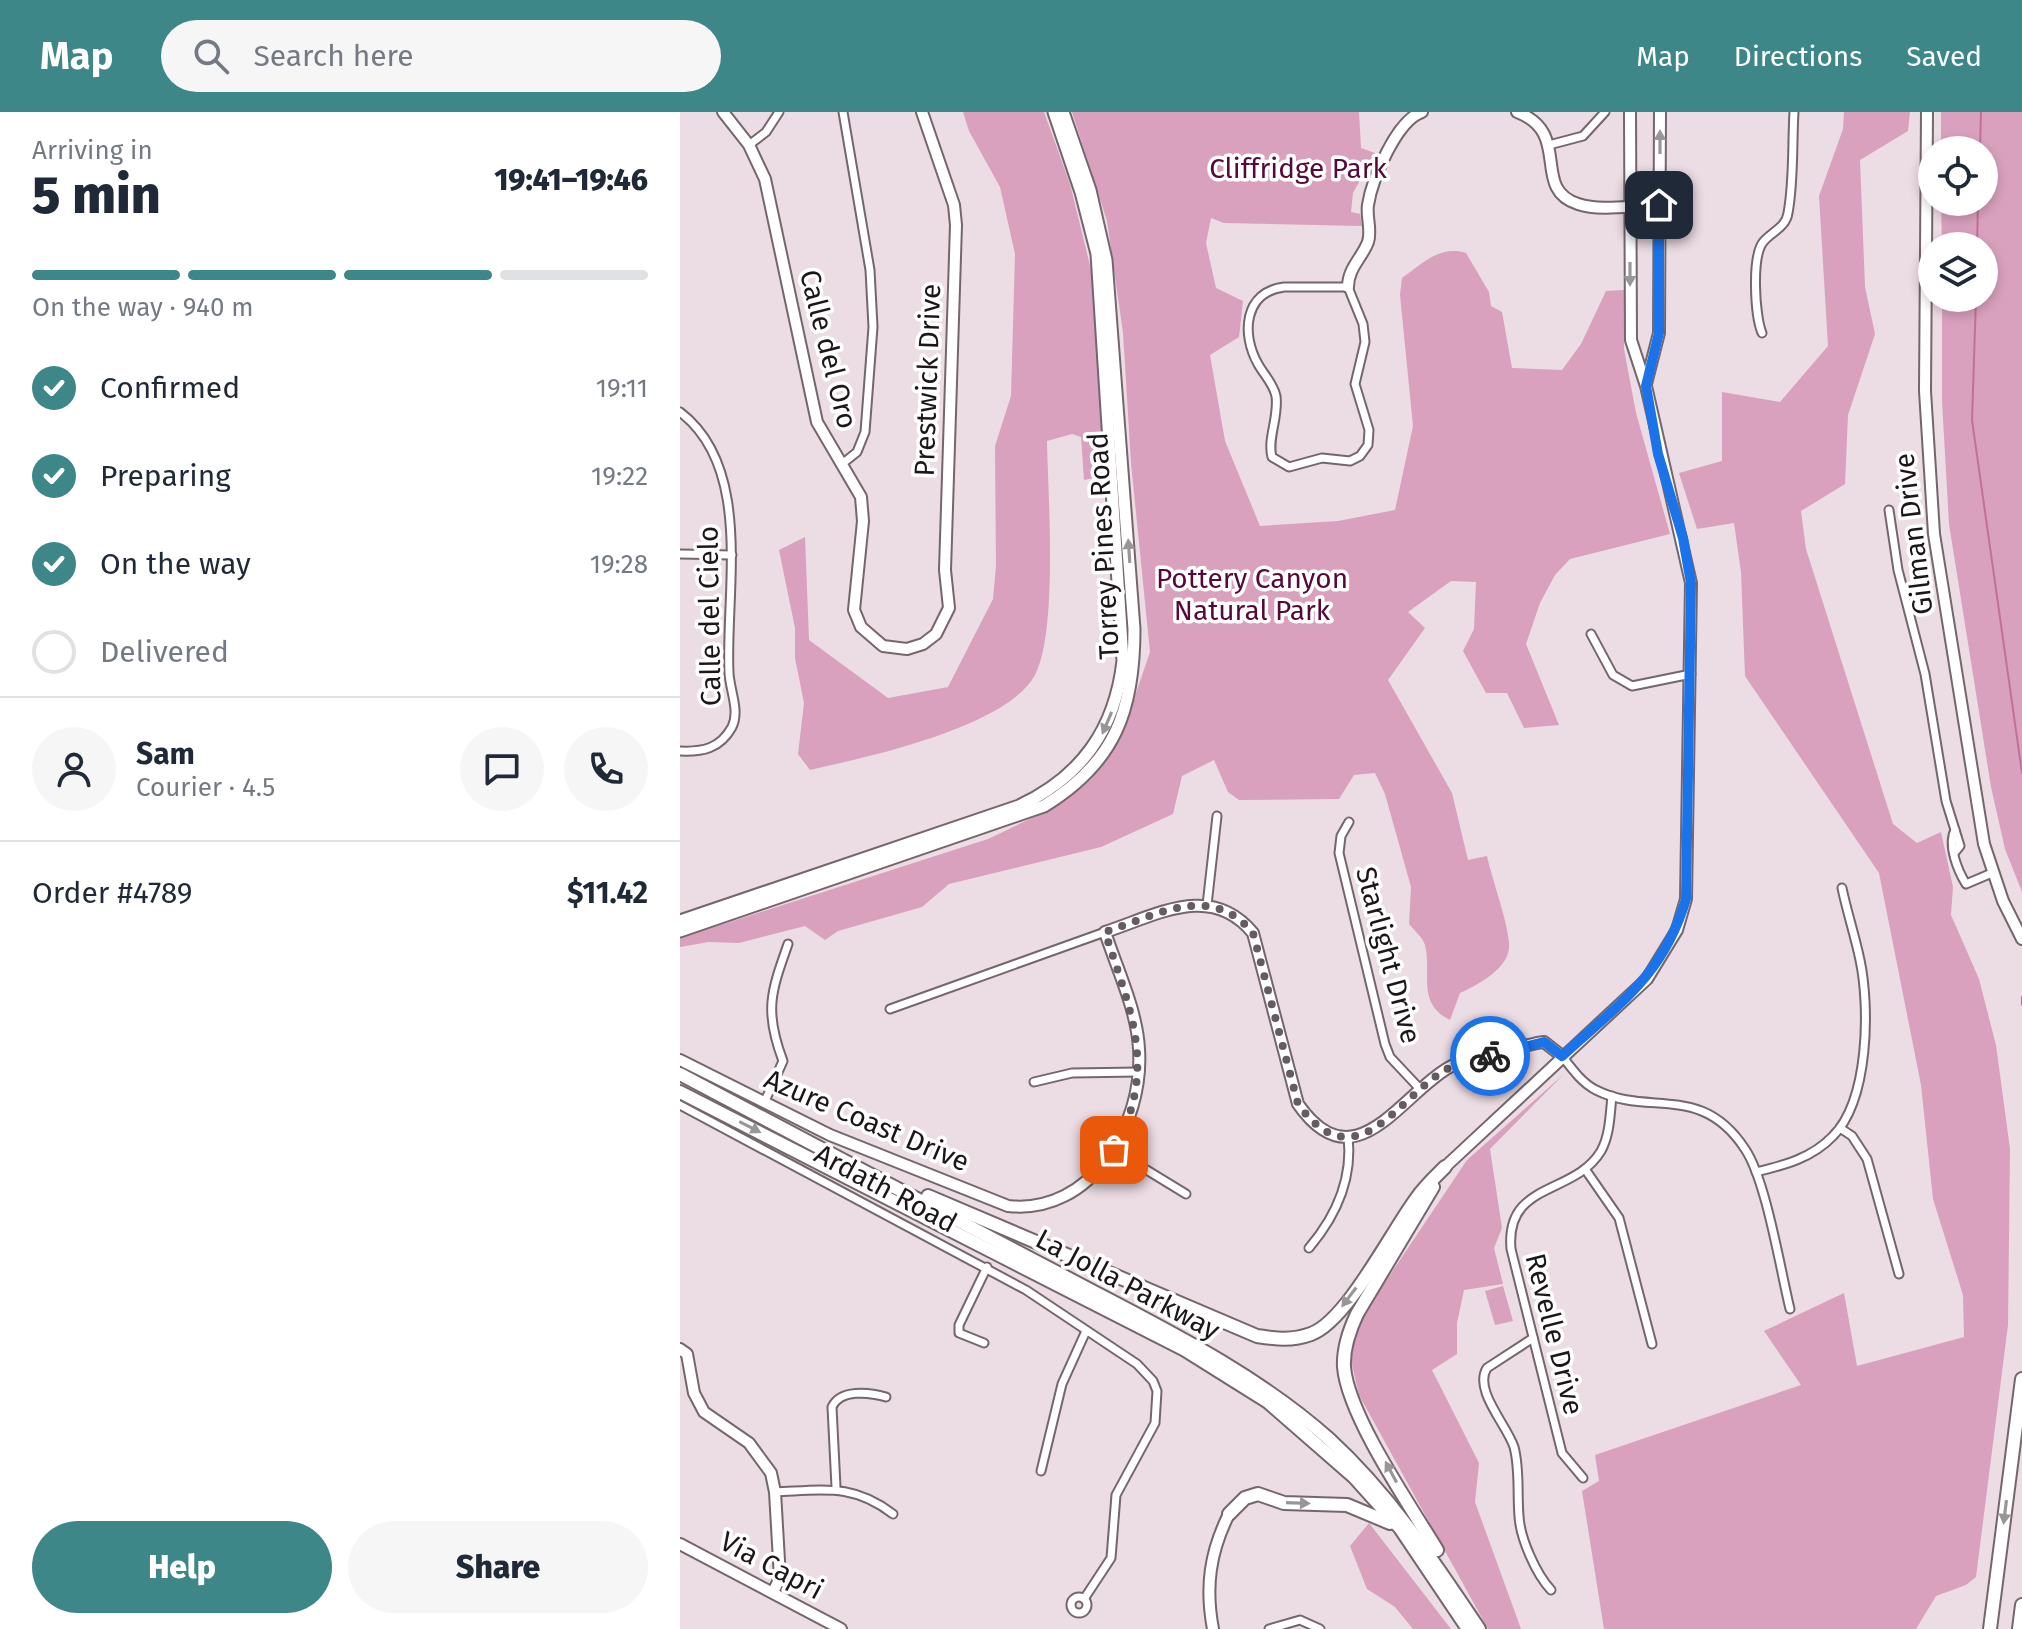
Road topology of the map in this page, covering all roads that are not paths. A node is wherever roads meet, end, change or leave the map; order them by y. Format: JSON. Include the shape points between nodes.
{"nodes":[{"id":1,"x":723,"y":112,"type":"edge"},
{"id":2,"x":779,"y":112,"type":"edge"},
{"id":3,"x":843,"y":112,"type":"edge"},
{"id":4,"x":922,"y":112,"type":"edge"},
{"id":5,"x":1054,"y":112,"type":"edge"},
{"id":6,"x":1063,"y":112,"type":"edge"},
{"id":7,"x":1422,"y":112,"type":"edge"},
{"id":8,"x":1517,"y":112,"type":"edge"},
{"id":9,"x":1605,"y":112,"type":"edge"},
{"id":10,"x":1630,"y":112,"type":"edge"},
{"id":11,"x":1660,"y":112,"type":"edge"},
{"id":12,"x":1794,"y":112,"type":"edge"},
{"id":13,"x":1927,"y":112,"type":"edge"},
{"id":14,"x":749,"y":145,"type":"junction"},
{"id":15,"x":1549,"y":145,"type":"junction"},
{"id":16,"x":1659,"y":205,"type":"junction"},
{"id":17,"x":1630,"y":206,"type":"junction"},
{"id":18,"x":1348,"y":287,"type":"junction"},
{"id":19,"x":1762,"y":333,"type":"dead end"},
{"id":20,"x":1646,"y":386,"type":"junction"},
{"id":21,"x":680,"y":412,"type":"edge"},
{"id":22,"x":842,"y":464,"type":"junction"},
{"id":23,"x":1889,"y":510,"type":"dead end"},
{"id":24,"x":680,"y":554,"type":"edge"},
{"id":25,"x":732,"y":555,"type":"junction"},
{"id":26,"x":1591,"y":634,"type":"dead end"},
{"id":27,"x":923,"y":644,"type":"joint"},
{"id":28,"x":1691,"y":674,"type":"junction"},
{"id":29,"x":680,"y":751,"type":"edge"},
{"id":30,"x":1217,"y":816,"type":"dead end"},
{"id":31,"x":1349,"y":822,"type":"dead end"},
{"id":32,"x":1992,"y":873,"type":"junction"},
{"id":33,"x":1842,"y":888,"type":"dead end"},
{"id":34,"x":1207,"y":905,"type":"junction"},
{"id":35,"x":680,"y":921,"type":"edge"},
{"id":36,"x":680,"y":931,"type":"edge"},
{"id":37,"x":1105,"y":932,"type":"junction"},
{"id":38,"x":2022,"y":939,"type":"edge"},
{"id":39,"x":788,"y":944,"type":"dead end"},
{"id":40,"x":890,"y":1009,"type":"dead end"},
{"id":41,"x":1562,"y":1056,"type":"junction"},
{"id":42,"x":680,"y":1060,"type":"edge"},
{"id":43,"x":1138,"y":1072,"type":"junction"},
{"id":44,"x":680,"y":1074,"type":"edge"},
{"id":45,"x":1034,"y":1082,"type":"dead end"},
{"id":46,"x":1421,"y":1090,"type":"junction"},
{"id":47,"x":680,"y":1092,"type":"edge"},
{"id":48,"x":1612,"y":1096,"type":"junction"},
{"id":49,"x":764,"y":1103,"type":"junction"},
{"id":50,"x":680,"y":1105,"type":"edge"},
{"id":51,"x":1840,"y":1128,"type":"junction"},
{"id":52,"x":1348,"y":1136,"type":"junction"},
{"id":53,"x":1114,"y":1150,"type":"junction"},
{"id":54,"x":831,"y":1156,"type":"junction"},
{"id":55,"x":1445,"y":1167,"type":"junction"},
{"id":56,"x":1585,"y":1169,"type":"junction"},
{"id":57,"x":1756,"y":1172,"type":"junction"},
{"id":58,"x":1186,"y":1194,"type":"dead end"},
{"id":59,"x":1309,"y":1248,"type":"dead end"},
{"id":60,"x":987,"y":1267,"type":"junction"},
{"id":61,"x":1899,"y":1274,"type":"dead end"},
{"id":62,"x":1790,"y":1309,"type":"dead end"},
{"id":63,"x":1086,"y":1331,"type":"junction"},
{"id":64,"x":1533,"y":1338,"type":"junction"},
{"id":65,"x":984,"y":1343,"type":"dead end"},
{"id":66,"x":1652,"y":1344,"type":"dead end"},
{"id":67,"x":680,"y":1349,"type":"edge"},
{"id":68,"x":2022,"y":1379,"type":"edge"},
{"id":69,"x":886,"y":1397,"type":"dead end"},
{"id":70,"x":1041,"y":1471,"type":"dead end"},
{"id":71,"x":1583,"y":1478,"type":"dead end"},
{"id":72,"x":836,"y":1487,"type":"junction"},
{"id":73,"x":775,"y":1492,"type":"junction"},
{"id":74,"x":893,"y":1514,"type":"dead end"},
{"id":75,"x":1229,"y":1514,"type":"joint"},
{"id":76,"x":1400,"y":1528,"type":"junction"},
{"id":77,"x":680,"y":1544,"type":"edge"},
{"id":78,"x":1551,"y":1590,"type":"dead end"},
{"id":79,"x":773,"y":1592,"type":"junction"},
{"id":80,"x":1084,"y":1599,"type":"dead end"},
{"id":81,"x":2022,"y":1605,"type":"edge"},
{"id":82,"x":1469,"y":1614,"type":"junction"},
{"id":83,"x":841,"y":1629,"type":"edge"},
{"id":84,"x":1213,"y":1629,"type":"edge"},
{"id":85,"x":1269,"y":1629,"type":"edge"},
{"id":86,"x":1320,"y":1629,"type":"edge"},
{"id":87,"x":1468,"y":1629,"type":"edge"},
{"id":88,"x":1479,"y":1629,"type":"edge"},
{"id":89,"x":1990,"y":1629,"type":"edge"},
{"id":90,"x":2019,"y":1629,"type":"edge"}],
"edges":[{"from":1,"to":14,"type":"street","name":"Calle del Oro"},
{"from":2,"to":14,"type":"street"},
{"from":3,"to":22,"type":"street","via":[[870,270],[873,327],[865,432],[857,452]]},
{"from":4,"to":27,"type":"street","name":"Prestwick Drive","via":[[956,225],[945,570],[949,608],[936,634]]},
{"from":5,"to":35,"type":"main road","name":"Torrey Pines Road","one_way":true,"via":[[1089,222],[1102,299],[1123,661],[1107,726],[1068,776],[1019,806]]},
{"from":36,"to":6,"type":"main road","name":"Torrey Pines Road","one_way":true,"via":[[1044,806],[1090,770],[1120,726],[1132,684],[1134,629],[1114,330],[1098,222]]},
{"from":7,"to":18,"type":"street","via":[[1403,123],[1371,190],[1370,236]]},
{"from":8,"to":15,"type":"street","via":[[1537,125]]},
{"from":9,"to":15,"type":"street","via":[[1583,136]]},
{"from":10,"to":17,"type":"street"},
{"from":16,"to":11,"type":"street","one_way":true},
{"from":12,"to":19,"type":"street","via":[[1788,212],[1760,246],[1757,258],[1756,318]]},
{"from":13,"to":32,"type":"street","name":"Gilman Drive","via":[[1929,487],[1974,792]]},
{"from":14,"to":22,"type":"street","name":"Calle del Oro","via":[[765,179],[817,422]]},
{"from":15,"to":17,"type":"street","via":[[1552,178],[1563,196],[1583,205]]},
{"from":16,"to":17,"type":"street"},
{"from":16,"to":20,"type":"street","via":[[1659,333]]},
{"from":17,"to":20,"type":"street","one_way":true,"via":[[1631,340]]},
{"from":18,"to":18,"type":"street","via":[[1363,324],[1365,342],[1355,384],[1369,430],[1368,445],[1350,461],[1322,458],[1289,467],[1277,463],[1270,450],[1276,396],[1248,341],[1247,318],[1265,292]]},
{"from":20,"to":28,"type":"street","via":[[1658,454],[1689,564]]},
{"from":21,"to":25,"type":"street","name":"Calle del Cielo","via":[[696,423],[713,455],[729,513]]},
{"from":22,"to":27,"type":"street","name":"Calle del Oro","via":[[861,497],[854,610],[861,627],[883,646],[907,649]]},
{"from":23,"to":32,"type":"street","via":[[1960,846],[1955,852],[1957,870],[1966,884]]},
{"from":24,"to":25,"type":"street"},
{"from":25,"to":29,"type":"street","name":"Calle del Cielo","via":[[729,675],[734,724],[709,749]]},
{"from":26,"to":28,"type":"street","via":[[1613,675],[1632,686]]},
{"from":28,"to":41,"type":"street","via":[[1687,885],[1677,930],[1647,979]]},
{"from":30,"to":34,"type":"street"},
{"from":31,"to":46,"type":"street","name":"Starlight Drive","via":[[1339,853],[1385,1044],[1390,1057]]},
{"from":32,"to":38,"type":"street","name":"Gilman Drive"},
{"from":33,"to":51,"type":"street","via":[[1861,962],[1865,1005],[1860,1075]]},
{"from":34,"to":37,"type":"street","via":[[1186,905]]},
{"from":34,"to":52,"type":"street","via":[[1240,917],[1257,942],[1298,1104],[1317,1125]]},
{"from":37,"to":40,"type":"street"},
{"from":37,"to":43,"type":"street","via":[[1135,1024]]},
{"from":39,"to":49,"type":"street","via":[[770,994],[772,1032],[783,1061]]},
{"from":41,"to":46,"type":"street","via":[[1544,1042],[1537,1043],[1452,1066]]},
{"from":41,"to":48,"type":"street","via":[[1590,1086]]},
{"from":41,"to":55,"type":"street"},
{"from":42,"to":49,"type":"street","name":"Azure Coast Drive"},
{"from":43,"to":45,"type":"street","via":[[1082,1072]]},
{"from":43,"to":53,"type":"street","via":[[1126,1128]]},
{"from":44,"to":54,"type":"highway","name":"La Jolla Parkway"},
{"from":46,"to":52,"type":"street","via":[[1372,1132]]},
{"from":47,"to":76,"type":"highway","name":"La Jolla Parkway","one_way":true,"via":[[1215,1368],[1309,1435]]},
{"from":48,"to":56,"type":"street","via":[[1602,1150]]},
{"from":48,"to":57,"type":"street","via":[[1708,1113],[1745,1148]]},
{"from":49,"to":53,"type":"street","name":"Azure Coast Drive","via":[[1008,1206],[1039,1207],[1071,1192]]},
{"from":50,"to":60,"type":"street","name":"Ardath Road"},
{"from":51,"to":57,"type":"street","via":[[1791,1164]]},
{"from":51,"to":61,"type":"street","via":[[1864,1150]]},
{"from":52,"to":59,"type":"street","via":[[1348,1176],[1339,1204]]},
{"from":53,"to":58,"type":"street"},
{"from":55,"to":54,"type":"highway","one_way":true,"via":[[1331,1320],[1314,1334],[1287,1340],[1257,1336]]},
{"from":54,"to":82,"type":"highway","name":"La Jolla Parkway","via":[[1132,1311],[1262,1387],[1329,1439],[1368,1480],[1411,1528]]},
{"from":82,"to":55,"type":"highway","one_way":true,"via":[[1458,1585],[1364,1423],[1344,1370],[1348,1334],[1357,1314]]},
{"from":56,"to":64,"type":"street","name":"Revelle Drive","via":[[1522,1204],[1509,1230]]},
{"from":56,"to":66,"type":"street","via":[[1619,1218]]},
{"from":57,"to":62,"type":"street"},
{"from":60,"to":63,"type":"street","name":"Ardath Road"},
{"from":60,"to":65,"type":"street","via":[[959,1325],[963,1337]]},
{"from":63,"to":70,"type":"street","via":[[1062,1384]]},
{"from":63,"to":80,"type":"street","name":"Ardath Road","via":[[1137,1364],[1153,1381],[1157,1410],[1116,1495],[1111,1558]]},
{"from":64,"to":71,"type":"street","name":"Revelle Drive","via":[[1562,1453]]},
{"from":64,"to":78,"type":"street","via":[[1487,1368],[1483,1385],[1511,1438],[1517,1458],[1519,1521]]},
{"from":67,"to":73,"type":"street","via":[[687,1354],[694,1393],[704,1412],[759,1453]]},
{"from":68,"to":89,"type":"highway","one_way":true},
{"from":69,"to":72,"type":"street","via":[[871,1393],[835,1401]]},
{"from":72,"to":73,"type":"street"},
{"from":72,"to":74,"type":"street","via":[[876,1500]]},
{"from":73,"to":79,"type":"street","via":[[780,1578]]},
{"from":75,"to":76,"type":"highway","one_way":true,"via":[[1251,1495],[1265,1494],[1284,1503],[1347,1505]]},
{"from":75,"to":84,"type":"street","via":[[1212,1551]]},
{"from":76,"to":87,"type":"highway","name":"La Jolla Parkway"},
{"from":77,"to":79,"type":"street","name":"Via Capri"},
{"from":79,"to":83,"type":"street","name":"Via Capri"},
{"from":81,"to":90,"type":"highway"},
{"from":82,"to":88,"type":"highway","name":"La Jolla Parkway"},
{"from":85,"to":86,"type":"street","via":[[1300,1620]]}]}
